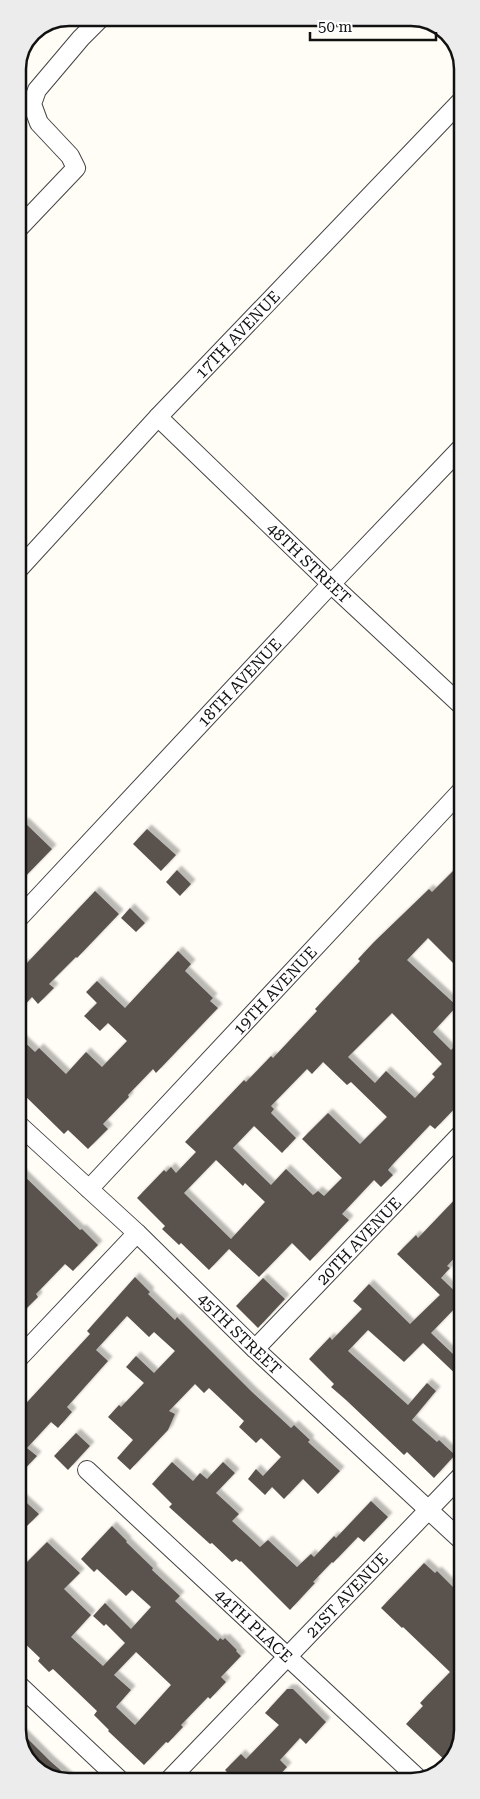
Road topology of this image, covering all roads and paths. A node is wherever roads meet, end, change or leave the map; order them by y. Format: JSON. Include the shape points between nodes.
{"nodes":[{"id":1,"x":93,"y":26,"type":"edge"},
{"id":2,"x":454,"y":109,"type":"edge"},
{"id":3,"x":26,"y":221,"type":"edge"},
{"id":4,"x":158,"y":417,"type":"junction"},
{"id":5,"x":454,"y":455,"type":"edge"},
{"id":6,"x":26,"y":561,"type":"edge"},
{"id":7,"x":331,"y":584,"type":"junction"},
{"id":8,"x":454,"y":699,"type":"edge"},
{"id":9,"x":454,"y":799,"type":"edge"},
{"id":10,"x":26,"y":911,"type":"edge"},
{"id":11,"x":26,"y":1131,"type":"edge"},
{"id":12,"x":454,"y":1141,"type":"edge"},
{"id":13,"x":89,"y":1189,"type":"junction"},
{"id":14,"x":136,"y":1233,"type":"junction"},
{"id":15,"x":255,"y":1348,"type":"junction"},
{"id":16,"x":26,"y":1350,"type":"edge"},
{"id":17,"x":87,"y":1470,"type":"dead end"},
{"id":18,"x":454,"y":1483,"type":"edge"},
{"id":19,"x":429,"y":1510,"type":"junction"},
{"id":20,"x":454,"y":1533,"type":"edge"},
{"id":21,"x":287,"y":1656,"type":"junction"},
{"id":22,"x":26,"y":1692,"type":"edge"},
{"id":23,"x":112,"y":1773,"type":"edge"},
{"id":24,"x":176,"y":1773,"type":"edge"},
{"id":25,"x":412,"y":1773,"type":"edge"}],
"edges":[{"from":1,"to":3,"type":"street","via":[[37,90],[32,104],[39,123],[70,156],[76,168]]},
{"from":2,"to":4,"type":"street","name":"17TH AVENUE"},
{"from":4,"to":6,"type":"street","name":"17TH AVENUE"},
{"from":4,"to":7,"type":"street","name":"48TH STREET"},
{"from":5,"to":7,"type":"street","name":"18TH AVENUE"},
{"from":7,"to":8,"type":"street","name":"48TH STREET"},
{"from":7,"to":10,"type":"street","name":"18TH AVENUE"},
{"from":9,"to":13,"type":"street","name":"19TH AVENUE"},
{"from":11,"to":13,"type":"street","name":"45TH STREET"},
{"from":12,"to":15,"type":"street","name":"20TH AVENUE"},
{"from":13,"to":14,"type":"street","name":"45TH STREET"},
{"from":14,"to":15,"type":"street","name":"45TH STREET"},
{"from":14,"to":16,"type":"street"},
{"from":15,"to":19,"type":"street","name":"45TH STREET"},
{"from":17,"to":21,"type":"street","name":"44TH PLACE"},
{"from":18,"to":19,"type":"street","name":"21ST AVENUE"},
{"from":19,"to":20,"type":"street","name":"45TH STREET"},
{"from":19,"to":21,"type":"street","name":"21ST AVENUE"},
{"from":21,"to":24,"type":"street","name":"21ST AVENUE"},
{"from":21,"to":25,"type":"street","name":"44TH PLACE"},
{"from":22,"to":23,"type":"street"}]}
